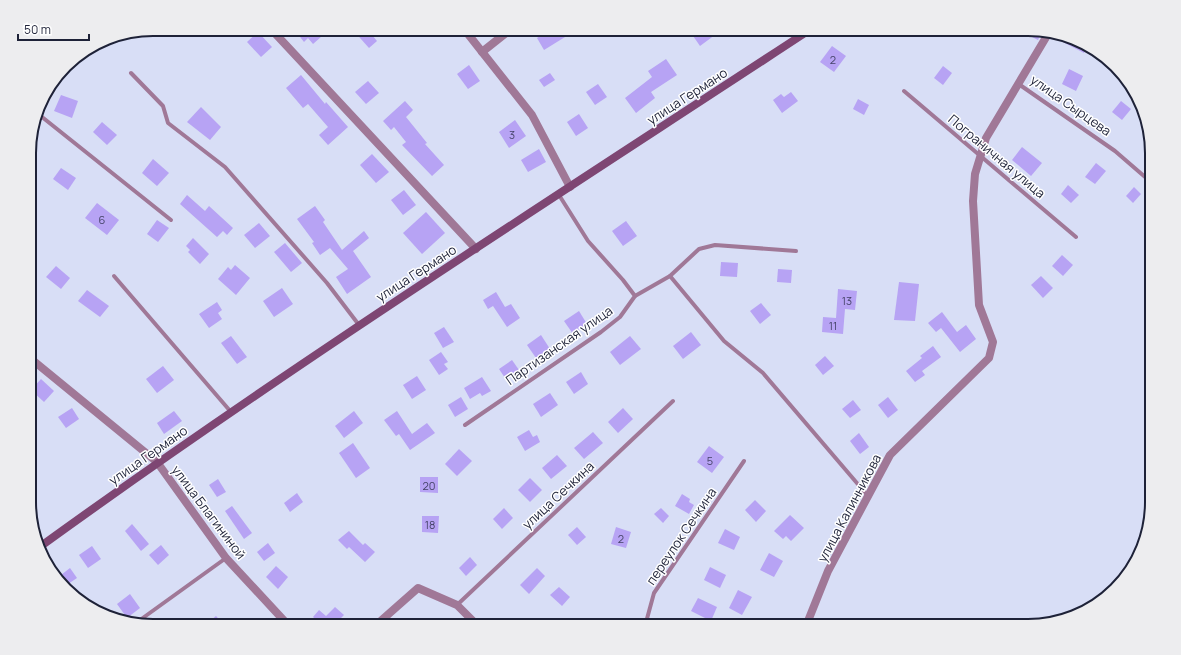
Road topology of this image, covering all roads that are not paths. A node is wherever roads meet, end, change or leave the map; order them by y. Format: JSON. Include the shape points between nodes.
{"nodes":[{"id":1,"x":278,"y":36,"type":"edge"},
{"id":2,"x":469,"y":36,"type":"edge"},
{"id":3,"x":502,"y":36,"type":"edge"},
{"id":4,"x":800,"y":36,"type":"edge"},
{"id":5,"x":1046,"y":37,"type":"edge"},
{"id":6,"x":482,"y":52,"type":"junction"},
{"id":7,"x":131,"y":73,"type":"dead end"},
{"id":8,"x":1020,"y":85,"type":"junction"},
{"id":9,"x":904,"y":91,"type":"dead end"},
{"id":10,"x":42,"y":117,"type":"edge"},
{"id":11,"x":980,"y":154,"type":"junction"},
{"id":12,"x":1145,"y":177,"type":"edge"},
{"id":13,"x":570,"y":187,"type":"junction"},
{"id":14,"x":558,"y":195,"type":"junction"},
{"id":15,"x":172,"y":220,"type":"dead end"},
{"id":16,"x":1076,"y":237,"type":"dead end"},
{"id":17,"x":476,"y":249,"type":"junction"},
{"id":18,"x":796,"y":251,"type":"dead end"},
{"id":19,"x":114,"y":276,"type":"dead end"},
{"id":20,"x":670,"y":276,"type":"junction"},
{"id":21,"x":635,"y":296,"type":"junction"},
{"id":22,"x":359,"y":325,"type":"junction"},
{"id":23,"x":36,"y":363,"type":"edge"},
{"id":24,"x":673,"y":401,"type":"dead end"},
{"id":25,"x":231,"y":412,"type":"junction"},
{"id":26,"x":465,"y":425,"type":"dead end"},
{"id":27,"x":744,"y":461,"type":"dead end"},
{"id":28,"x":157,"y":462,"type":"junction"},
{"id":29,"x":868,"y":496,"type":"junction"},
{"id":30,"x":44,"y":544,"type":"edge"},
{"id":31,"x":226,"y":558,"type":"junction"},
{"id":32,"x":457,"y":605,"type":"junction"},
{"id":33,"x":142,"y":618,"type":"edge"},
{"id":34,"x":283,"y":619,"type":"edge"},
{"id":35,"x":383,"y":619,"type":"edge"},
{"id":36,"x":471,"y":619,"type":"edge"},
{"id":37,"x":647,"y":619,"type":"edge"},
{"id":38,"x":809,"y":619,"type":"edge"}],
"edges":[{"from":1,"to":17,"type":"street"},
{"from":2,"to":6,"type":"street"},
{"from":3,"to":6,"type":"street"},
{"from":4,"to":13,"type":"main road","name":"улица Германо"},
{"from":5,"to":8,"type":"street","name":"улица Сырцева"},
{"from":6,"to":13,"type":"street","via":[[532,115]]},
{"from":7,"to":22,"type":"lane","via":[[163,106],[168,122],[225,167],[327,283]]},
{"from":8,"to":11,"type":"street","via":[[986,138]]},
{"from":8,"to":12,"type":"lane","name":"улица Сырцева","via":[[1115,151]]},
{"from":9,"to":11,"type":"lane","name":"Пограничная улица"},
{"from":10,"to":15,"type":"lane"},
{"from":11,"to":16,"type":"lane","name":"Пограничная улица"},
{"from":11,"to":29,"type":"street","name":"улица Калинникова","via":[[973,201],[979,305],[993,342],[989,358],[890,455]]},
{"from":13,"to":14,"type":"main road","name":"улица Германо"},
{"from":14,"to":17,"type":"main road","name":"улица Германо"},
{"from":14,"to":21,"type":"lane","via":[[588,242]]},
{"from":17,"to":22,"type":"main road","name":"улица Германо"},
{"from":18,"to":20,"type":"lane","via":[[715,245],[699,249]]},
{"from":19,"to":25,"type":"lane"},
{"from":20,"to":21,"type":"lane"},
{"from":20,"to":29,"type":"lane","via":[[724,341],[763,374]]},
{"from":21,"to":26,"type":"lane","name":"Партизанская улица","via":[[620,317],[601,332]]},
{"from":22,"to":25,"type":"main road","name":"улица Германо"},
{"from":23,"to":28,"type":"street","name":"улица Благининой"},
{"from":24,"to":32,"type":"lane","name":"улица Сечкина"},
{"from":25,"to":28,"type":"main road","name":"улица Германо"},
{"from":27,"to":37,"type":"lane","name":"переулок Сечкина","via":[[654,593]]},
{"from":28,"to":30,"type":"main road","name":"улица Германо"},
{"from":28,"to":31,"type":"street","name":"улица Благининой"},
{"from":29,"to":38,"type":"street","name":"улица Калинникова","via":[[828,571]]},
{"from":31,"to":33,"type":"lane"},
{"from":31,"to":34,"type":"street","name":"улица Благининой"},
{"from":32,"to":35,"type":"street","via":[[418,588]]},
{"from":32,"to":36,"type":"street"}]}
